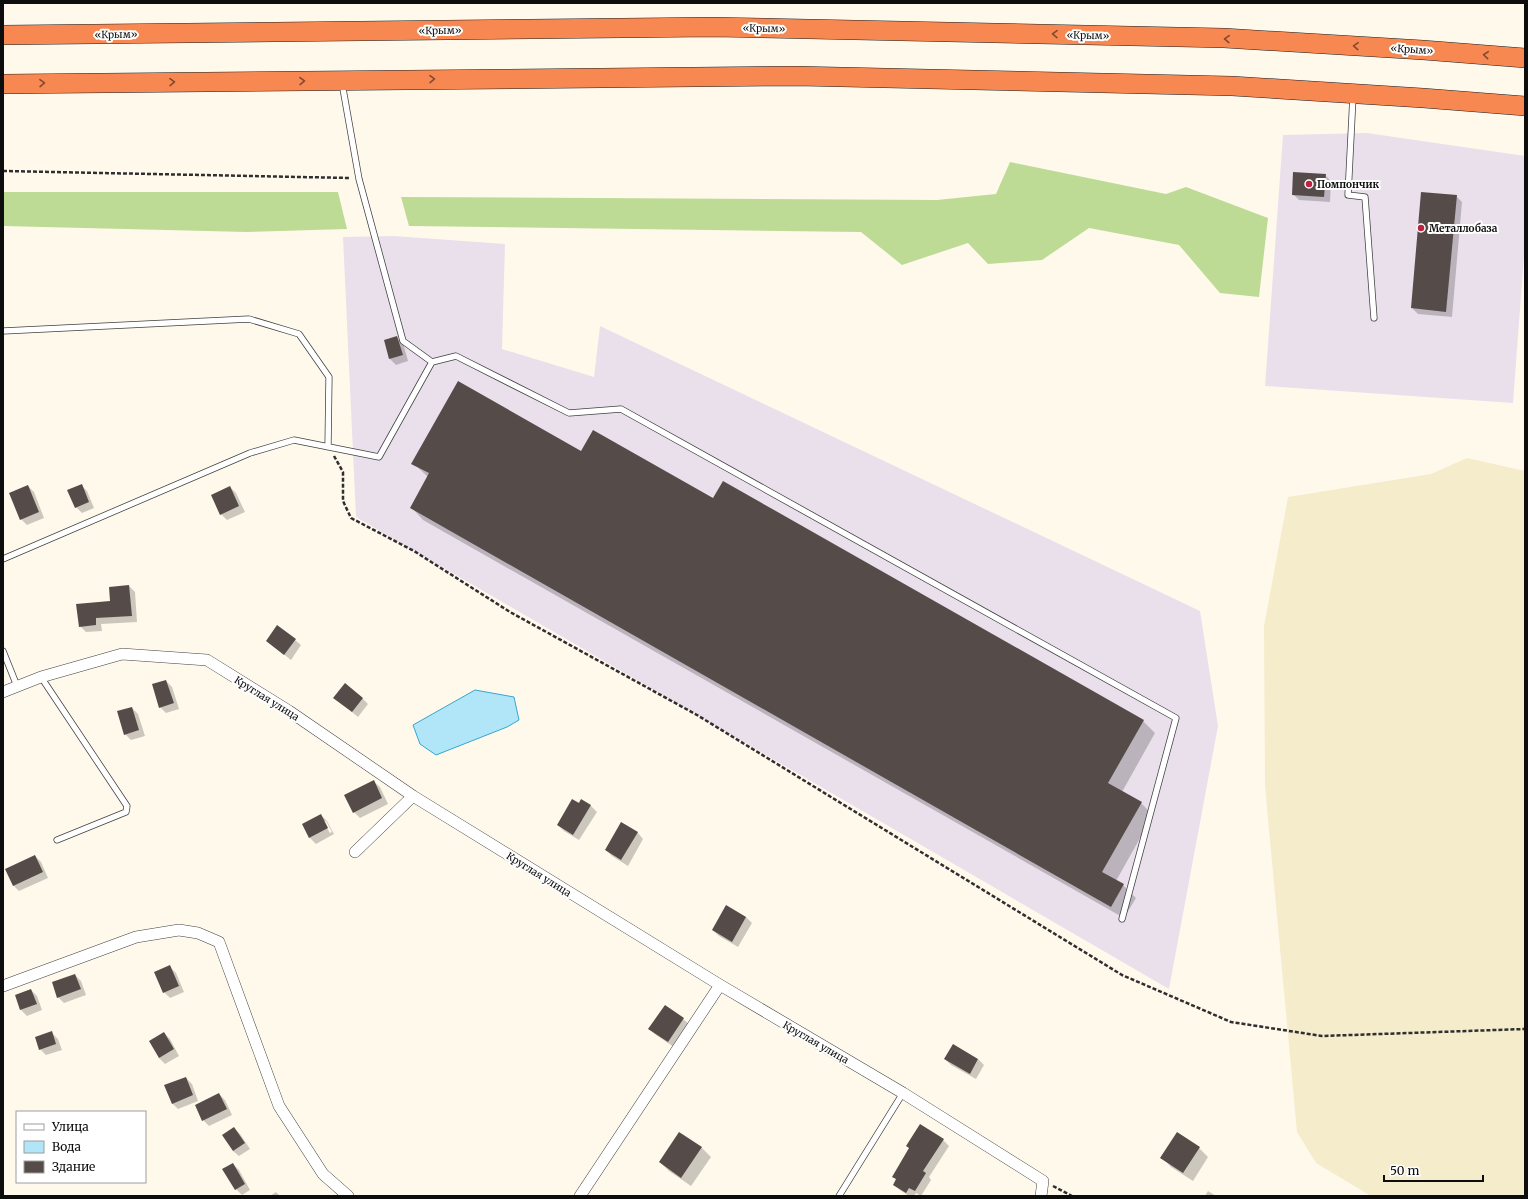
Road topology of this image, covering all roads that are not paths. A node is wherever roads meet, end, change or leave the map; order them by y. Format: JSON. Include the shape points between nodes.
{"nodes":[{"id":1,"x":3,"y":35,"type":"edge"},
{"id":2,"x":1525,"y":58,"type":"edge"},
{"id":3,"x":341,"y":80,"type":"junction"},
{"id":4,"x":3,"y":84,"type":"edge"},
{"id":5,"x":1354,"y":93,"type":"junction"},
{"id":6,"x":1525,"y":106,"type":"edge"},
{"id":7,"x":1374,"y":318,"type":"dead end"},
{"id":8,"x":3,"y":331,"type":"edge"},
{"id":9,"x":432,"y":362,"type":"junction"},
{"id":10,"x":328,"y":447,"type":"junction"},
{"id":11,"x":3,"y":559,"type":"edge"},
{"id":12,"x":3,"y":651,"type":"edge"},
{"id":13,"x":41,"y":677,"type":"junction"},
{"id":14,"x":17,"y":686,"type":"junction"},
{"id":15,"x":3,"y":692,"type":"edge"},
{"id":16,"x":413,"y":796,"type":"junction"},
{"id":17,"x":57,"y":840,"type":"dead end"},
{"id":18,"x":355,"y":852,"type":"dead end"},
{"id":19,"x":1122,"y":918,"type":"dead end"},
{"id":20,"x":720,"y":985,"type":"junction"},
{"id":21,"x":3,"y":986,"type":"edge"},
{"id":22,"x":903,"y":1093,"type":"junction"},
{"id":23,"x":348,"y":1196,"type":"edge"},
{"id":24,"x":580,"y":1196,"type":"edge"},
{"id":25,"x":839,"y":1196,"type":"edge"},
{"id":26,"x":1041,"y":1196,"type":"edge"}],
"edges":[{"from":2,"to":1,"type":"highway","name":"«Крым»","one_way":true,"via":[[1224,38],[713,27]]},
{"from":4,"to":3,"type":"highway","one_way":true},
{"from":3,"to":5,"type":"highway","one_way":true,"via":[[797,76],[1232,86]]},
{"from":3,"to":9,"type":"lane","via":[[359,178],[403,341]]},
{"from":5,"to":6,"type":"highway"},
{"from":5,"to":7,"type":"lane","via":[[1348,195],[1365,196]]},
{"from":8,"to":10,"type":"lane","via":[[249,319],[299,334],[329,377]]},
{"from":9,"to":10,"type":"lane","via":[[379,457]]},
{"from":9,"to":19,"type":"lane","via":[[456,356],[569,414],[621,409],[1176,718]]},
{"from":10,"to":11,"type":"lane","via":[[294,440],[250,454]]},
{"from":12,"to":14,"type":"lane"},
{"from":13,"to":14,"type":"street","name":"Круглая улица"},
{"from":13,"to":16,"type":"street","name":"Круглая улица","via":[[122,654],[207,660],[289,711]]},
{"from":13,"to":17,"type":"lane","via":[[127,806],[126,812]]},
{"from":14,"to":15,"type":"street","name":"Круглая улица"},
{"from":16,"to":18,"type":"street"},
{"from":16,"to":20,"type":"street","name":"Круглая улица"},
{"from":20,"to":22,"type":"street","name":"Круглая улица"},
{"from":20,"to":24,"type":"street"},
{"from":21,"to":23,"type":"street","via":[[136,937],[179,930],[198,933],[219,942],[279,1106],[324,1174]]},
{"from":22,"to":25,"type":"lane"},
{"from":22,"to":26,"type":"street","name":"Круглая улица","via":[[1043,1180]]}]}
